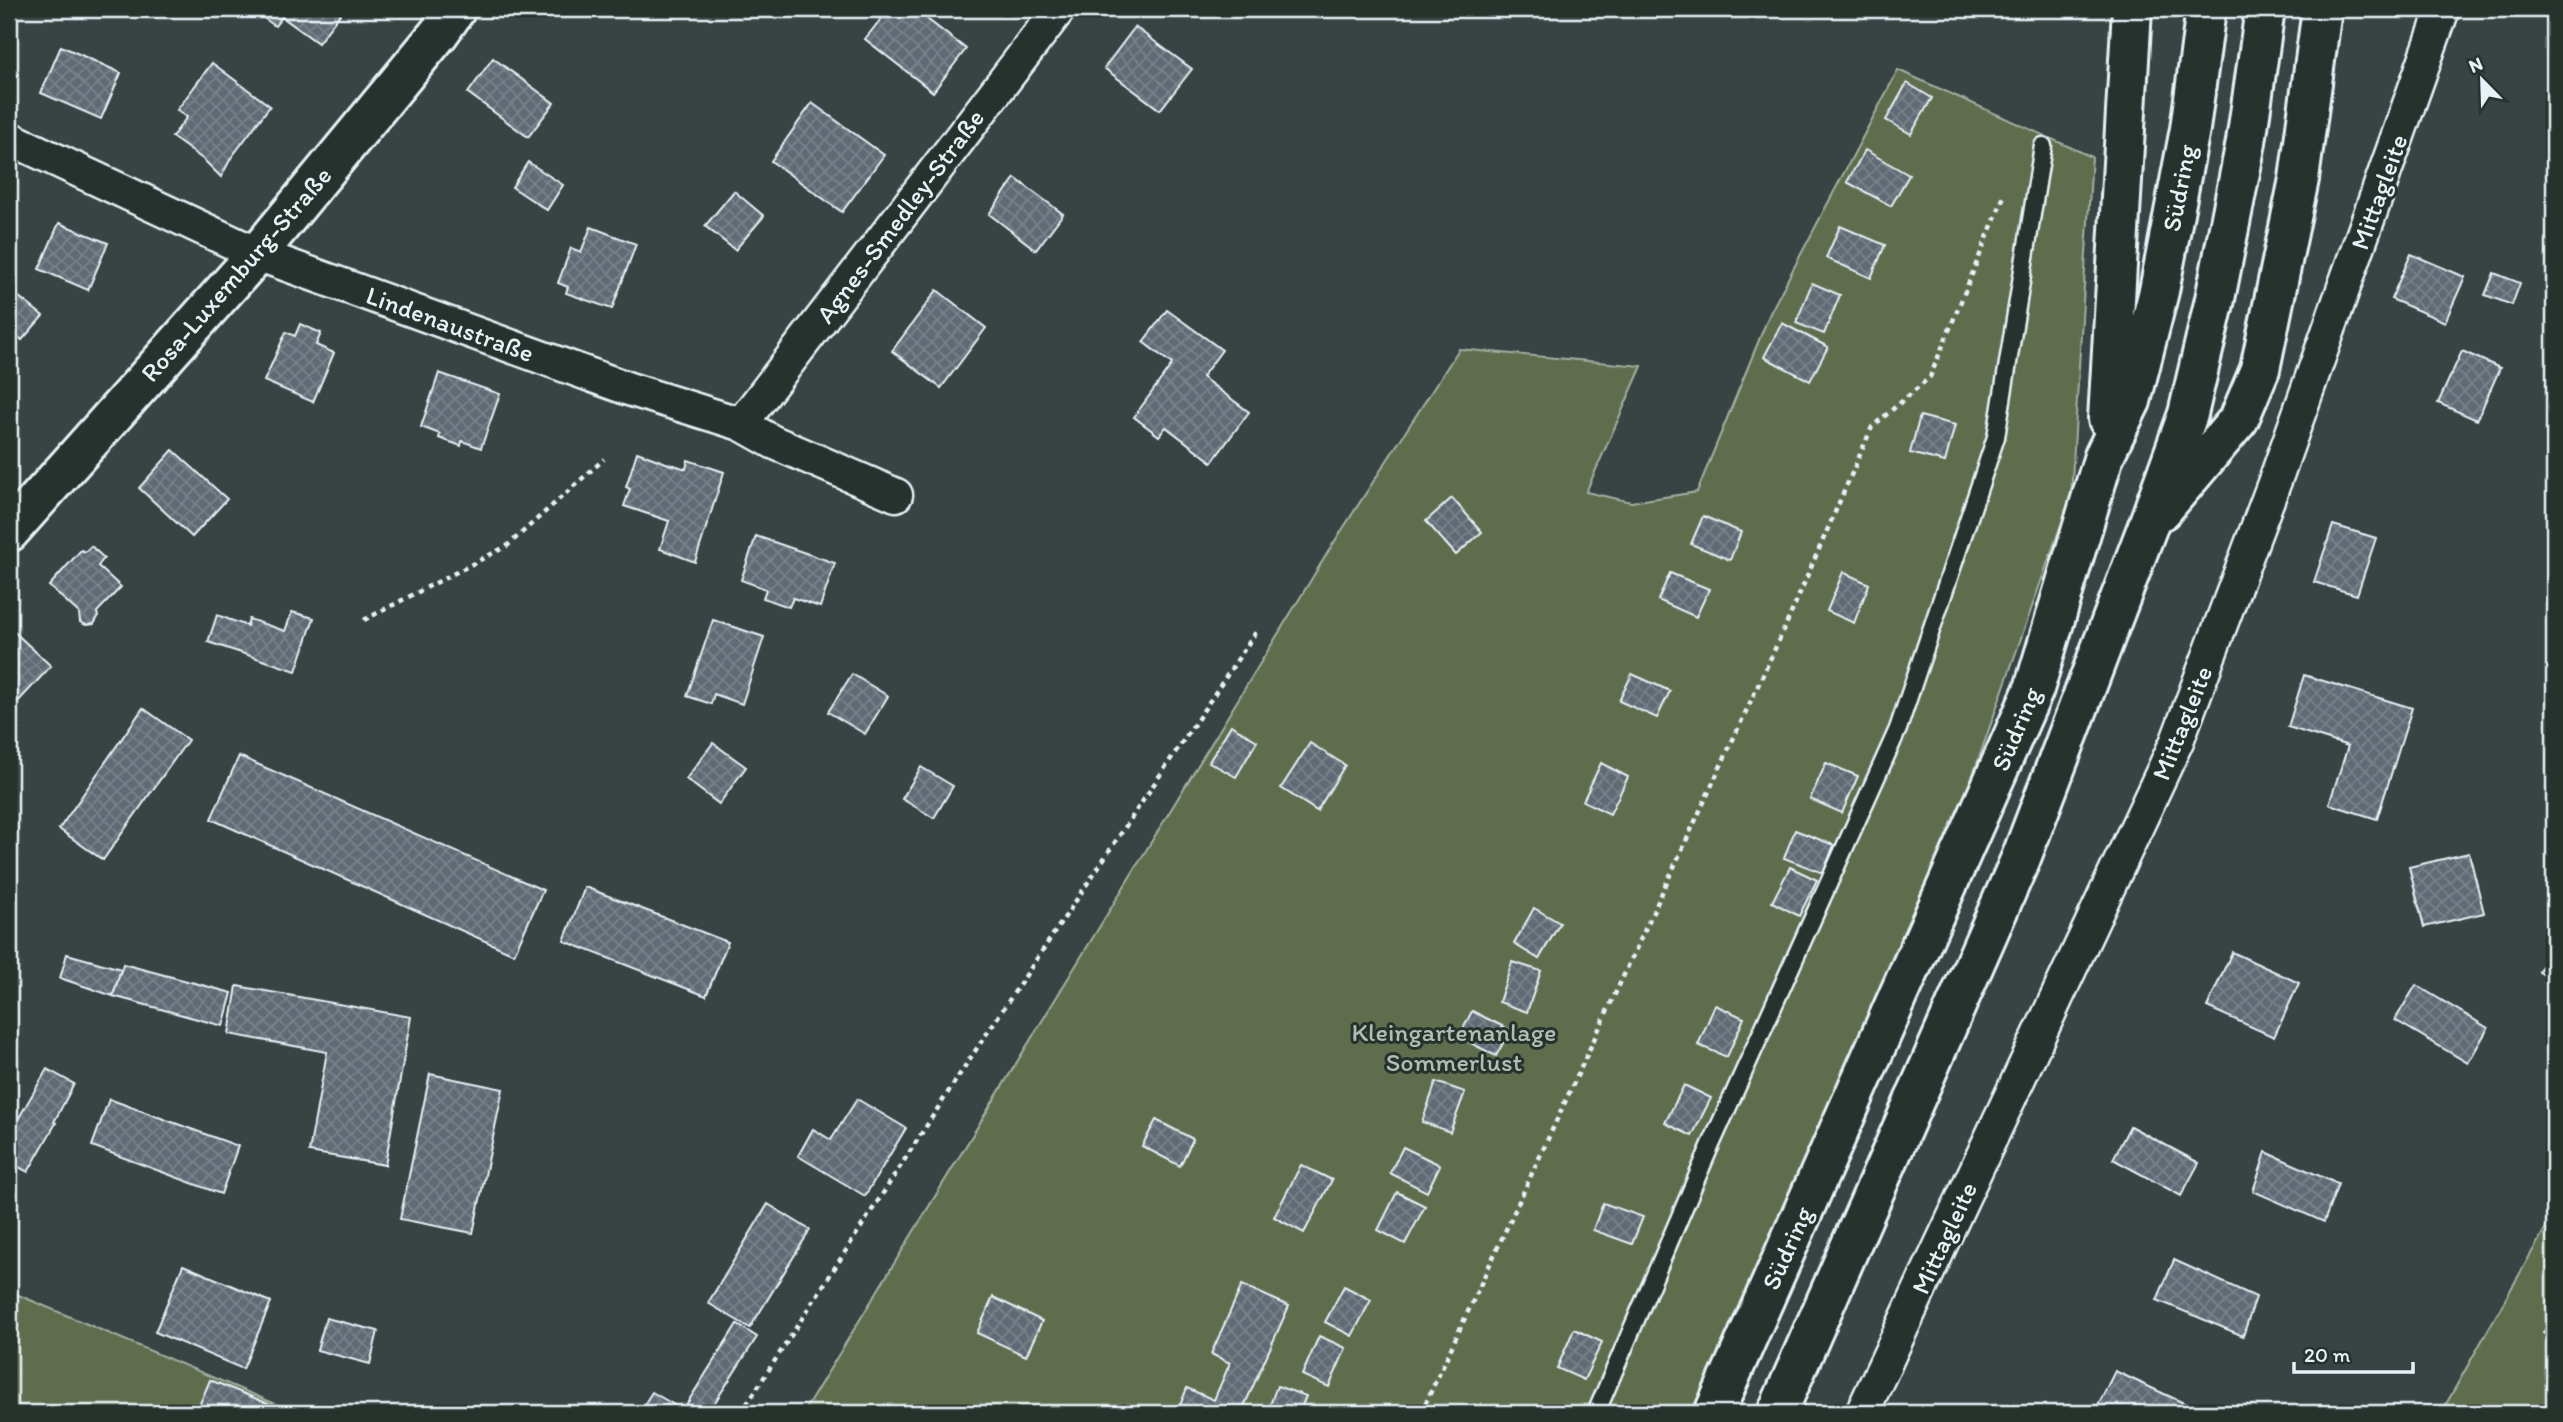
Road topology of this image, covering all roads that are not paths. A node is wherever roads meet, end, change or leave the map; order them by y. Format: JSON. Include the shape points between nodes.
{"nodes":[{"id":1,"x":456,"y":9,"type":"edge"},
{"id":2,"x":1059,"y":9,"type":"edge"},
{"id":3,"x":2132,"y":9,"type":"edge"},
{"id":4,"x":2206,"y":9,"type":"edge"},
{"id":5,"x":2265,"y":9,"type":"edge"},
{"id":6,"x":2322,"y":9,"type":"edge"},
{"id":7,"x":2443,"y":9,"type":"edge"},
{"id":8,"x":9,"y":138,"type":"edge"},
{"id":9,"x":2043,"y":146,"type":"dead end"},
{"id":10,"x":257,"y":254,"type":"junction"},
{"id":11,"x":741,"y":424,"type":"junction"},
{"id":12,"x":2104,"y":456,"type":"junction"},
{"id":13,"x":896,"y":495,"type":"dead end"},
{"id":14,"x":2147,"y":528,"type":"junction"},
{"id":15,"x":9,"y":532,"type":"edge"},
{"id":16,"x":1597,"y":1413,"type":"edge"},
{"id":17,"x":1714,"y":1413,"type":"edge"},
{"id":18,"x":1777,"y":1413,"type":"edge"},
{"id":19,"x":1862,"y":1413,"type":"edge"}],
"edges":[{"from":1,"to":10,"type":"main road","name":"Rosa-Luxemburg-Straße"},
{"from":2,"to":11,"type":"street","name":"Agnes-Smedley-Straße"},
{"from":3,"to":12,"type":"main road"},
{"from":4,"to":12,"type":"main road","name":"Südring","via":[[2190,129],[2159,291],[2131,401]]},
{"from":5,"to":14,"type":"main road","name":"Südring","via":[[2246,142],[2215,299],[2188,414]]},
{"from":6,"to":14,"type":"main road","via":[[2300,179],[2260,369],[2239,419]]},
{"from":7,"to":19,"type":"street","name":"Mittagleite","via":[[2177,741]]},
{"from":8,"to":10,"type":"street","name":"Lindenaustraße"},
{"from":9,"to":16,"type":"lane","via":[[1996,437],[1898,729],[1709,1149]]},
{"from":10,"to":11,"type":"street","name":"Lindenaustraße","via":[[629,389]]},
{"from":10,"to":15,"type":"main road","name":"Rosa-Luxemburg-Straße"},
{"from":11,"to":13,"type":"street","name":"Lindenaustraße"},
{"from":12,"to":17,"type":"main road","name":"Südring","via":[[2034,689]]},
{"from":14,"to":18,"type":"main road","name":"Südring","via":[[2021,858]]}]}
